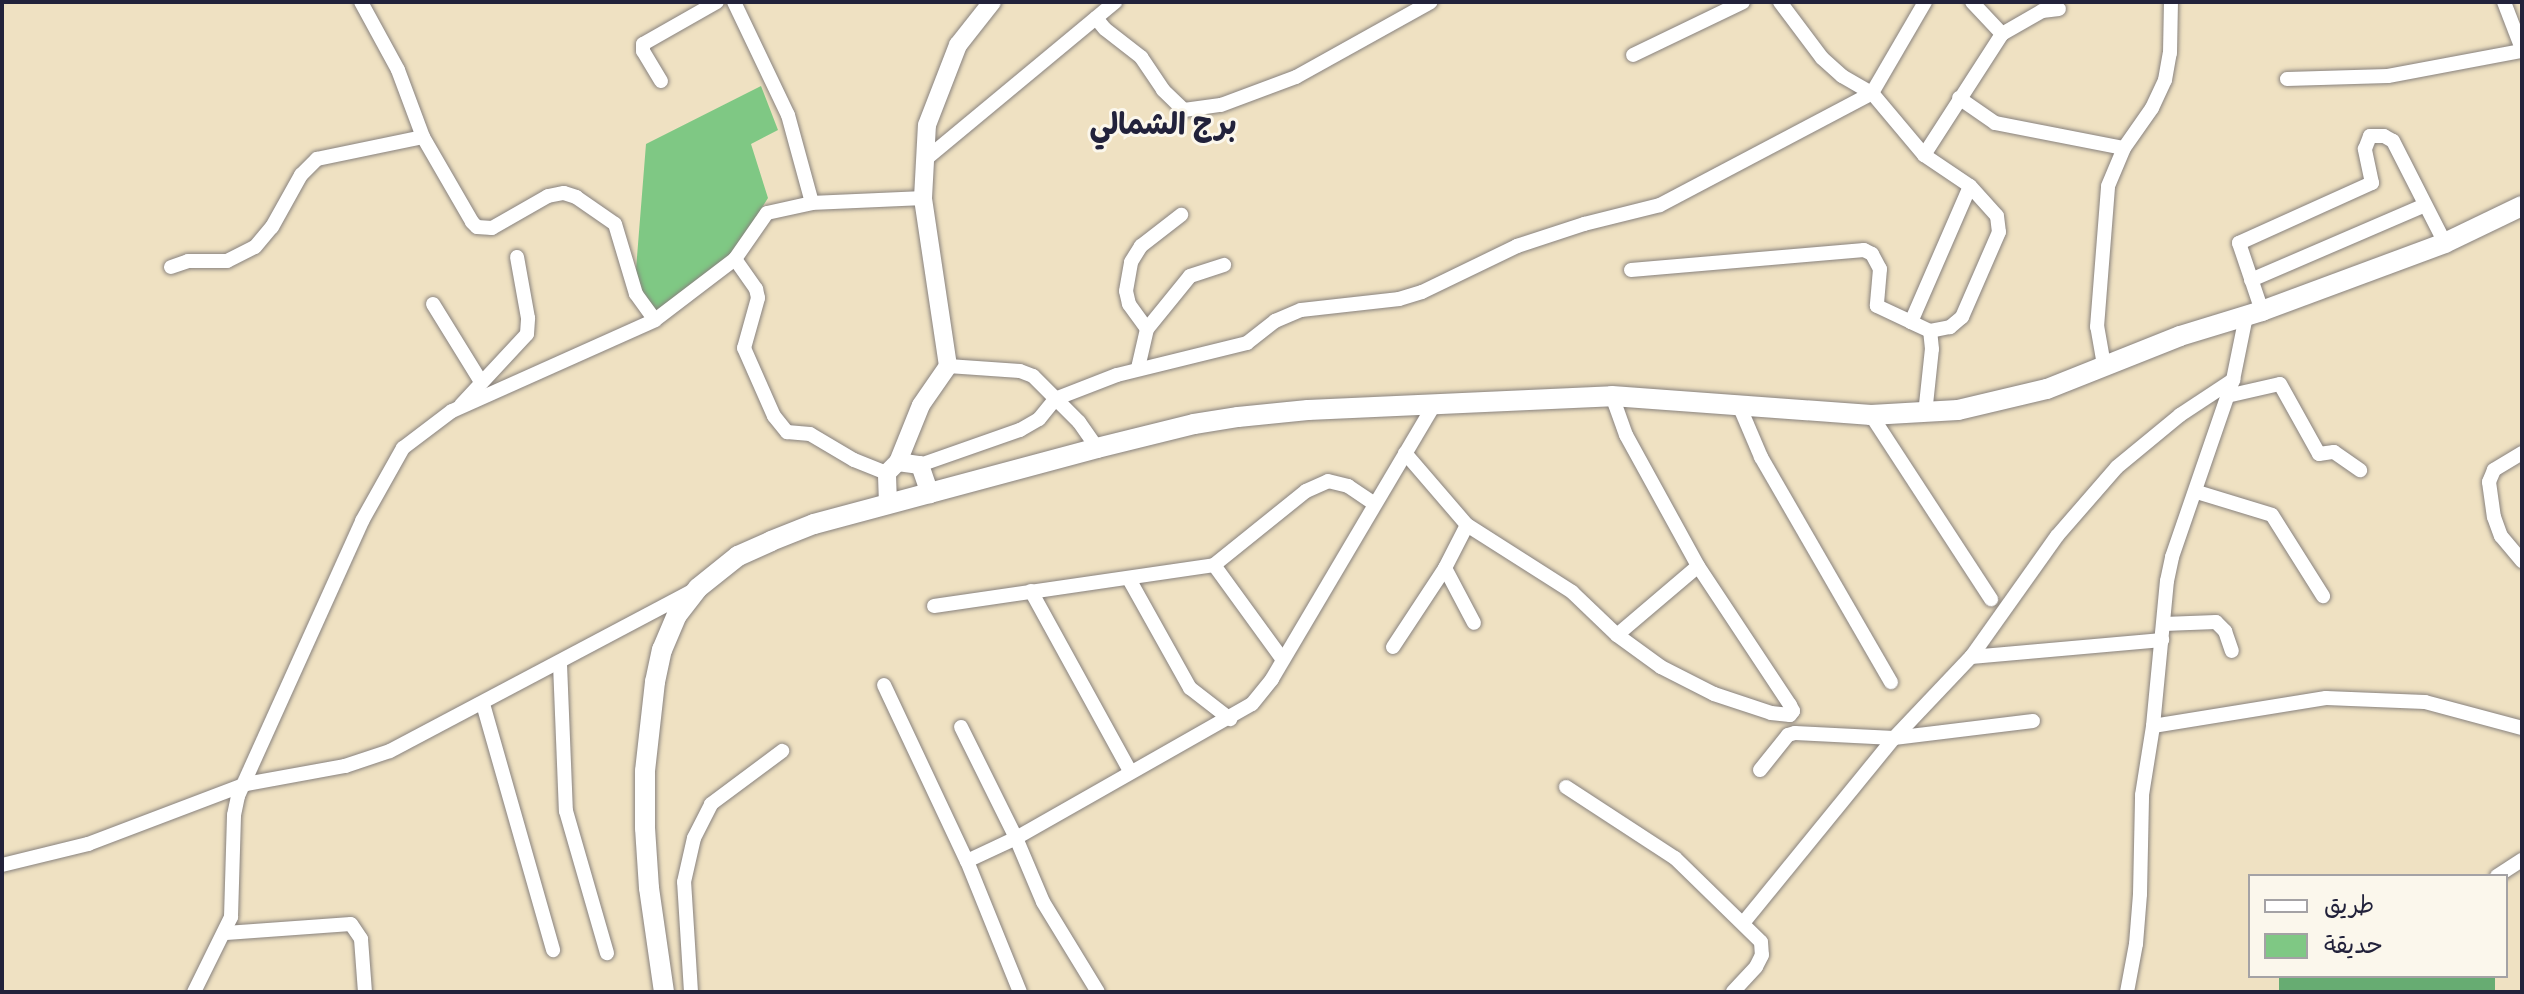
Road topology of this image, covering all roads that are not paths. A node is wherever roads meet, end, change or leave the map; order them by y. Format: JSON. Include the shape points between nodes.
{"nodes":[{"id":1,"x":361,"y":2,"type":"edge"},
{"id":2,"x":717,"y":2,"type":"edge"},
{"id":3,"x":734,"y":2,"type":"edge"},
{"id":4,"x":992,"y":2,"type":"edge"},
{"id":5,"x":1115,"y":2,"type":"edge"},
{"id":6,"x":1431,"y":2,"type":"edge"},
{"id":7,"x":1743,"y":2,"type":"edge"},
{"id":8,"x":1780,"y":2,"type":"edge"},
{"id":9,"x":1925,"y":2,"type":"edge"},
{"id":10,"x":1972,"y":2,"type":"edge"},
{"id":11,"x":2171,"y":2,"type":"edge"},
{"id":12,"x":2504,"y":2,"type":"edge"},
{"id":13,"x":2059,"y":9,"type":"dead end"},
{"id":14,"x":1096,"y":18,"type":"junction"},
{"id":15,"x":2002,"y":34,"type":"junction"},
{"id":16,"x":2522,"y":50,"type":"edge"},
{"id":17,"x":1633,"y":55,"type":"dead end"},
{"id":18,"x":2287,"y":79,"type":"dead end"},
{"id":19,"x":661,"y":81,"type":"dead end"},
{"id":20,"x":1872,"y":93,"type":"junction"},
{"id":21,"x":1959,"y":98,"type":"junction"},
{"id":22,"x":423,"y":137,"type":"junction"},
{"id":23,"x":2124,"y":148,"type":"junction"},
{"id":24,"x":1924,"y":155,"type":"junction"},
{"id":25,"x":926,"y":159,"type":"junction"},
{"id":26,"x":1970,"y":186,"type":"junction"},
{"id":27,"x":923,"y":198,"type":"junction"},
{"id":28,"x":812,"y":203,"type":"junction"},
{"id":29,"x":2425,"y":205,"type":"junction"},
{"id":30,"x":2522,"y":206,"type":"edge"},
{"id":31,"x":1181,"y":215,"type":"dead end"},
{"id":32,"x":2445,"y":243,"type":"junction"},
{"id":33,"x":517,"y":257,"type":"dead end"},
{"id":34,"x":735,"y":259,"type":"junction"},
{"id":35,"x":1224,"y":265,"type":"dead end"},
{"id":36,"x":171,"y":267,"type":"dead end"},
{"id":37,"x":1631,"y":270,"type":"dead end"},
{"id":38,"x":2251,"y":280,"type":"junction"},
{"id":39,"x":433,"y":304,"type":"dead end"},
{"id":40,"x":2254,"y":313,"type":"junction"},
{"id":41,"x":655,"y":320,"type":"junction"},
{"id":42,"x":1911,"y":322,"type":"junction"},
{"id":43,"x":1147,"y":329,"type":"junction"},
{"id":44,"x":1930,"y":331,"type":"junction"},
{"id":45,"x":2104,"y":365,"type":"junction"},
{"id":46,"x":948,"y":366,"type":"junction"},
{"id":47,"x":1138,"y":368,"type":"junction"},
{"id":48,"x":480,"y":380,"type":"junction"},
{"id":49,"x":2233,"y":380,"type":"junction"},
{"id":50,"x":1612,"y":396,"type":"junction"},
{"id":51,"x":2227,"y":396,"type":"junction"},
{"id":52,"x":1055,"y":399,"type":"junction"},
{"id":53,"x":1435,"y":403,"type":"junction"},
{"id":54,"x":1738,"y":403,"type":"junction"},
{"id":55,"x":460,"y":407,"type":"junction"},
{"id":56,"x":1925,"y":414,"type":"junction"},
{"id":57,"x":1871,"y":415,"type":"junction"},
{"id":58,"x":1097,"y":448,"type":"junction"},
{"id":59,"x":1405,"y":453,"type":"junction"},
{"id":60,"x":2522,"y":453,"type":"edge"},
{"id":61,"x":920,"y":465,"type":"junction"},
{"id":62,"x":892,"y":468,"type":"junction"},
{"id":63,"x":2360,"y":470,"type":"dead end"},
{"id":64,"x":2197,"y":492,"type":"junction"},
{"id":65,"x":930,"y":494,"type":"junction"},
{"id":66,"x":888,"y":504,"type":"junction"},
{"id":67,"x":1375,"y":504,"type":"junction"},
{"id":68,"x":1467,"y":525,"type":"junction"},
{"id":69,"x":2522,"y":561,"type":"edge"},
{"id":70,"x":1214,"y":565,"type":"junction"},
{"id":71,"x":1698,"y":566,"type":"junction"},
{"id":72,"x":1445,"y":568,"type":"junction"},
{"id":73,"x":1129,"y":579,"type":"junction"},
{"id":74,"x":698,"y":588,"type":"junction"},
{"id":75,"x":1031,"y":591,"type":"junction"},
{"id":76,"x":2323,"y":596,"type":"dead end"},
{"id":77,"x":1991,"y":599,"type":"dead end"},
{"id":78,"x":934,"y":606,"type":"dead end"},
{"id":79,"x":1474,"y":623,"type":"dead end"},
{"id":80,"x":2164,"y":624,"type":"junction"},
{"id":81,"x":1617,"y":635,"type":"junction"},
{"id":82,"x":2162,"y":640,"type":"junction"},
{"id":83,"x":1393,"y":647,"type":"dead end"},
{"id":84,"x":2232,"y":651,"type":"dead end"},
{"id":85,"x":1971,"y":657,"type":"junction"},
{"id":86,"x":1283,"y":660,"type":"junction"},
{"id":87,"x":560,"y":664,"type":"junction"},
{"id":88,"x":1891,"y":682,"type":"dead end"},
{"id":89,"x":884,"y":685,"type":"dead end"},
{"id":90,"x":483,"y":704,"type":"junction"},
{"id":91,"x":1230,"y":719,"type":"junction"},
{"id":92,"x":2033,"y":721,"type":"dead end"},
{"id":93,"x":2153,"y":726,"type":"junction"},
{"id":94,"x":961,"y":727,"type":"dead end"},
{"id":95,"x":2522,"y":728,"type":"edge"},
{"id":96,"x":1894,"y":738,"type":"junction"},
{"id":97,"x":782,"y":751,"type":"dead end"},
{"id":98,"x":1760,"y":770,"type":"dead end"},
{"id":99,"x":1130,"y":771,"type":"junction"},
{"id":100,"x":246,"y":784,"type":"junction"},
{"id":101,"x":1566,"y":787,"type":"dead end"},
{"id":102,"x":1016,"y":838,"type":"junction"},
{"id":103,"x":2522,"y":860,"type":"edge"},
{"id":104,"x":967,"y":861,"type":"junction"},
{"id":105,"x":2,"y":865,"type":"edge"},
{"id":106,"x":2500,"y":874,"type":"edge"},
{"id":107,"x":1744,"y":922,"type":"junction"},
{"id":108,"x":226,"y":933,"type":"junction"},
{"id":109,"x":553,"y":950,"type":"dead end"},
{"id":110,"x":607,"y":953,"type":"dead end"},
{"id":111,"x":194,"y":992,"type":"edge"},
{"id":112,"x":365,"y":992,"type":"edge"},
{"id":113,"x":664,"y":992,"type":"edge"},
{"id":114,"x":691,"y":992,"type":"edge"},
{"id":115,"x":1020,"y":992,"type":"edge"},
{"id":116,"x":1098,"y":992,"type":"edge"},
{"id":117,"x":1733,"y":992,"type":"edge"},
{"id":118,"x":2127,"y":992,"type":"edge"}],
"edges":[{"from":1,"to":22,"type":"street","via":[[405,84]]},
{"from":2,"to":19,"type":"street","via":[[643,44]]},
{"from":3,"to":28,"type":"street","via":[[788,115]]},
{"from":4,"to":25,"type":"street","via":[[946,69],[927,125]]},
{"from":5,"to":14,"type":"street"},
{"from":6,"to":14,"type":"street","via":[[1296,77],[1221,105],[1184,110],[1141,57]]},
{"from":7,"to":17,"type":"street"},
{"from":8,"to":20,"type":"street","via":[[1822,58]]},
{"from":9,"to":20,"type":"street"},
{"from":10,"to":15,"type":"street"},
{"from":11,"to":23,"type":"street","via":[[2165,80]]},
{"from":12,"to":16,"type":"street"},
{"from":13,"to":15,"type":"street","via":[[2042,11]]},
{"from":14,"to":25,"type":"street"},
{"from":15,"to":21,"type":"street"},
{"from":16,"to":18,"type":"street","via":[[2388,76]]},
{"from":20,"to":24,"type":"street"},
{"from":20,"to":47,"type":"street","via":[[1660,205],[1517,246],[1422,292],[1301,310],[1234,348]]},
{"from":21,"to":23,"type":"street","via":[[1995,123]]},
{"from":21,"to":24,"type":"street"},
{"from":22,"to":36,"type":"street","via":[[317,159],[255,247],[227,261],[188,261]]},
{"from":22,"to":41,"type":"street","via":[[477,227],[501,225],[556,193],[576,197],[610,219],[636,294]]},
{"from":23,"to":45,"type":"street","via":[[2106,200],[2097,327]]},
{"from":24,"to":26,"type":"street"},
{"from":25,"to":27,"type":"street"},
{"from":26,"to":42,"type":"street"},
{"from":26,"to":44,"type":"street","via":[[1997,216],[1999,232],[1962,317],[1950,327]]},
{"from":27,"to":28,"type":"street"},
{"from":27,"to":46,"type":"street"},
{"from":28,"to":34,"type":"street","via":[[767,213]]},
{"from":29,"to":32,"type":"street"},
{"from":29,"to":38,"type":"street"},
{"from":29,"to":38,"type":"street","via":[[2393,141],[2370,136],[2365,149],[2372,183],[2239,243]]},
{"from":30,"to":32,"type":"main road"},
{"from":31,"to":43,"type":"street","via":[[1141,246],[1131,262],[1129,304]]},
{"from":32,"to":40,"type":"main road"},
{"from":33,"to":48,"type":"street","via":[[529,327],[522,341]]},
{"from":34,"to":41,"type":"street"},
{"from":34,"to":62,"type":"street","via":[[756,289],[744,348],[774,416],[787,432],[810,434],[854,460]]},
{"from":35,"to":43,"type":"street","via":[[1190,276]]},
{"from":37,"to":42,"type":"street","via":[[1864,250],[1880,269],[1877,306]]},
{"from":38,"to":40,"type":"street"},
{"from":39,"to":48,"type":"street"},
{"from":40,"to":45,"type":"main road"},
{"from":40,"to":49,"type":"street"},
{"from":41,"to":55,"type":"street"},
{"from":42,"to":44,"type":"street"},
{"from":43,"to":47,"type":"street"},
{"from":44,"to":56,"type":"street"},
{"from":45,"to":56,"type":"main road","via":[[2005,401]]},
{"from":46,"to":52,"type":"street","via":[[1020,371],[1033,376]]},
{"from":46,"to":62,"type":"street","via":[[921,405]]},
{"from":47,"to":52,"type":"street"},
{"from":48,"to":55,"type":"street"},
{"from":49,"to":51,"type":"street"},
{"from":49,"to":85,"type":"street","via":[[2117,467],[2057,536]]},
{"from":50,"to":53,"type":"main road"},
{"from":50,"to":54,"type":"main road"},
{"from":50,"to":71,"type":"street","via":[[1626,435]]},
{"from":51,"to":63,"type":"street","via":[[2280,384],[2319,454],[2334,452]]},
{"from":51,"to":64,"type":"street"},
{"from":52,"to":58,"type":"street"},
{"from":52,"to":61,"type":"street","via":[[1039,419],[1020,430]]},
{"from":53,"to":58,"type":"main road","via":[[1238,417]]},
{"from":53,"to":59,"type":"street"},
{"from":54,"to":57,"type":"main road"},
{"from":54,"to":88,"type":"street","via":[[1761,457]]},
{"from":55,"to":100,"type":"street","via":[[414,436],[393,462],[346,555]]},
{"from":56,"to":57,"type":"main road"},
{"from":57,"to":77,"type":"street"},
{"from":58,"to":65,"type":"main road"},
{"from":59,"to":67,"type":"street"},
{"from":59,"to":68,"type":"street"},
{"from":60,"to":69,"type":"street","via":[[2494,470],[2489,482],[2501,536]]},
{"from":61,"to":62,"type":"street"},
{"from":61,"to":65,"type":"street"},
{"from":62,"to":66,"type":"street"},
{"from":64,"to":76,"type":"street","via":[[2272,515]]},
{"from":64,"to":80,"type":"street","via":[[2172,557]]},
{"from":65,"to":66,"type":"main road"},
{"from":66,"to":74,"type":"main road","via":[[771,541],[738,556]]},
{"from":67,"to":70,"type":"street","via":[[1348,486],[1328,481]]},
{"from":67,"to":86,"type":"street"},
{"from":68,"to":72,"type":"street"},
{"from":68,"to":81,"type":"street","via":[[1572,592]]},
{"from":70,"to":73,"type":"street"},
{"from":70,"to":86,"type":"street"},
{"from":71,"to":81,"type":"street"},
{"from":71,"to":81,"type":"street","via":[[1790,705],[1790,715],[1714,694],[1661,667]]},
{"from":72,"to":79,"type":"street"},
{"from":72,"to":83,"type":"street"},
{"from":73,"to":75,"type":"street"},
{"from":73,"to":91,"type":"street","via":[[1190,688]]},
{"from":74,"to":87,"type":"street"},
{"from":74,"to":113,"type":"main road","via":[[677,615],[662,650],[645,771],[649,888]]},
{"from":75,"to":78,"type":"street"},
{"from":75,"to":99,"type":"street"},
{"from":80,"to":82,"type":"street"},
{"from":80,"to":84,"type":"street","via":[[2216,622]]},
{"from":82,"to":85,"type":"street"},
{"from":82,"to":93,"type":"street"},
{"from":85,"to":96,"type":"street"},
{"from":86,"to":91,"type":"street","via":[[1262,693]]},
{"from":87,"to":90,"type":"street"},
{"from":87,"to":110,"type":"street","via":[[566,811]]},
{"from":89,"to":104,"type":"street"},
{"from":90,"to":100,"type":"street","via":[[368,759]]},
{"from":90,"to":109,"type":"street"},
{"from":91,"to":99,"type":"street"},
{"from":92,"to":96,"type":"street"},
{"from":93,"to":95,"type":"street","via":[[2326,698],[2425,702]]},
{"from":93,"to":118,"type":"street","via":[[2142,795],[2138,919]]},
{"from":94,"to":102,"type":"street"},
{"from":96,"to":98,"type":"street","via":[[1795,733]]},
{"from":96,"to":107,"type":"street"},
{"from":97,"to":114,"type":"street","via":[[711,804],[694,838],[684,882]]},
{"from":99,"to":102,"type":"street"},
{"from":100,"to":105,"type":"street","via":[[123,832]]},
{"from":100,"to":108,"type":"street","via":[[235,806],[232,905]]},
{"from":101,"to":107,"type":"street","via":[[1675,858]]},
{"from":102,"to":104,"type":"street"},
{"from":102,"to":116,"type":"street","via":[[1057,930]]},
{"from":103,"to":106,"type":"street"},
{"from":104,"to":115,"type":"street"},
{"from":107,"to":117,"type":"street","via":[[1761,942],[1762,955]]},
{"from":108,"to":111,"type":"street"},
{"from":108,"to":112,"type":"street","via":[[351,924],[361,939]]}]}
